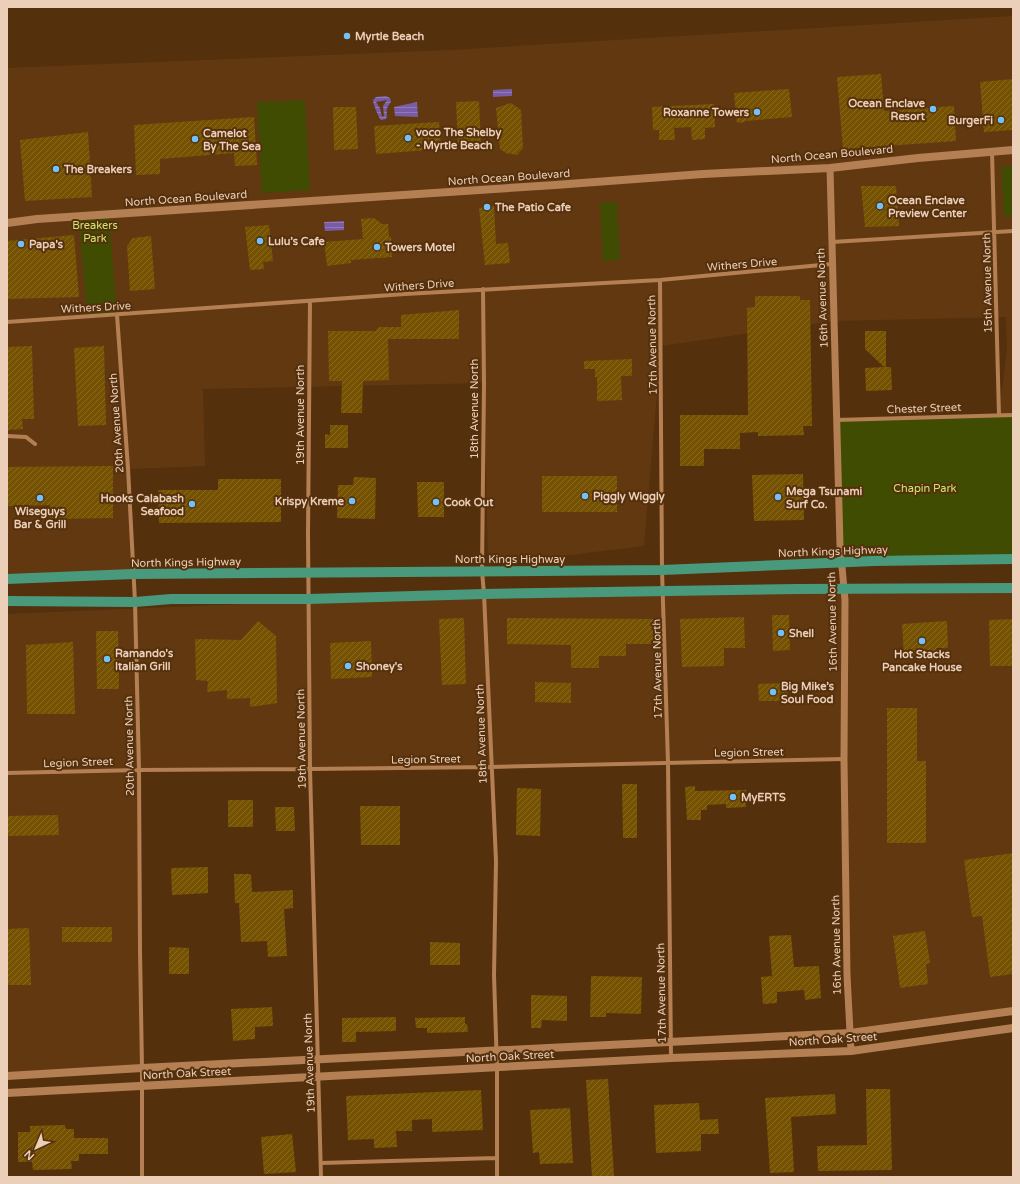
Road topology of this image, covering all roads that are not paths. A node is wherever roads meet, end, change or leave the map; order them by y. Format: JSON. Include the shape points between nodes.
{"nodes":[{"id":1,"x":1013,"y":150,"type":"edge"},
{"id":2,"x":992,"y":152,"type":"junction"},
{"id":3,"x":830,"y":168,"type":"junction"},
{"id":4,"x":7,"y":223,"type":"edge"},
{"id":5,"x":1013,"y":231,"type":"edge"},
{"id":6,"x":995,"y":232,"type":"junction"},
{"id":7,"x":831,"y":242,"type":"junction"},
{"id":8,"x":832,"y":264,"type":"junction"},
{"id":9,"x":660,"y":280,"type":"junction"},
{"id":10,"x":483,"y":289,"type":"junction"},
{"id":11,"x":310,"y":301,"type":"junction"},
{"id":12,"x":117,"y":315,"type":"junction"},
{"id":13,"x":7,"y":322,"type":"edge"},
{"id":14,"x":999,"y":415,"type":"junction"},
{"id":15,"x":1013,"y":415,"type":"edge"},
{"id":16,"x":836,"y":420,"type":"junction"},
{"id":17,"x":7,"y":436,"type":"edge"},
{"id":18,"x":35,"y":444,"type":"dead end"},
{"id":19,"x":1013,"y":559,"type":"edge"},
{"id":20,"x":841,"y":562,"type":"junction"},
{"id":21,"x":662,"y":570,"type":"junction"},
{"id":22,"x":482,"y":571,"type":"junction"},
{"id":23,"x":308,"y":572,"type":"junction"},
{"id":24,"x":133,"y":574,"type":"junction"},
{"id":25,"x":7,"y":579,"type":"edge"},
{"id":26,"x":1013,"y":588,"type":"edge"},
{"id":27,"x":844,"y":589,"type":"junction"},
{"id":28,"x":664,"y":592,"type":"junction"},
{"id":29,"x":484,"y":594,"type":"junction"},
{"id":30,"x":308,"y":599,"type":"junction"},
{"id":31,"x":7,"y":601,"type":"edge"},
{"id":32,"x":135,"y":602,"type":"junction"},
{"id":33,"x":844,"y":759,"type":"junction"},
{"id":34,"x":668,"y":763,"type":"junction"},
{"id":35,"x":491,"y":767,"type":"junction"},
{"id":36,"x":310,"y":769,"type":"junction"},
{"id":37,"x":139,"y":770,"type":"junction"},
{"id":38,"x":7,"y":773,"type":"edge"},
{"id":39,"x":1013,"y":1011,"type":"edge"},
{"id":40,"x":1013,"y":1028,"type":"edge"},
{"id":41,"x":850,"y":1033,"type":"junction"},
{"id":42,"x":671,"y":1041,"type":"junction"},
{"id":43,"x":496,"y":1050,"type":"junction"},
{"id":44,"x":851,"y":1051,"type":"junction"},
{"id":45,"x":671,"y":1058,"type":"junction"},
{"id":46,"x":318,"y":1060,"type":"junction"},
{"id":47,"x":142,"y":1068,"type":"junction"},
{"id":48,"x":497,"y":1068,"type":"junction"},
{"id":49,"x":7,"y":1076,"type":"edge"},
{"id":50,"x":319,"y":1077,"type":"junction"},
{"id":51,"x":143,"y":1086,"type":"junction"},
{"id":52,"x":7,"y":1093,"type":"edge"},
{"id":53,"x":496,"y":1158,"type":"junction"},
{"id":54,"x":321,"y":1163,"type":"junction"},
{"id":55,"x":142,"y":1177,"type":"edge"},
{"id":56,"x":321,"y":1177,"type":"edge"},
{"id":57,"x":497,"y":1177,"type":"edge"}],
"edges":[{"from":1,"to":2,"type":"main road","name":"North Ocean Boulevard"},
{"from":2,"to":3,"type":"main road","name":"North Ocean Boulevard"},
{"from":2,"to":6,"type":"street","name":"15th Avenue North"},
{"from":3,"to":4,"type":"main road","name":"North Ocean Boulevard"},
{"from":3,"to":7,"type":"street","name":"16th Avenue North"},
{"from":5,"to":6,"type":"street"},
{"from":6,"to":7,"type":"street"},
{"from":6,"to":14,"type":"street","name":"15th Avenue North"},
{"from":7,"to":8,"type":"street","name":"16th Avenue North"},
{"from":8,"to":9,"type":"street","name":"Withers Drive"},
{"from":8,"to":16,"type":"street","name":"16th Avenue North"},
{"from":9,"to":10,"type":"street","name":"Withers Drive"},
{"from":9,"to":21,"type":"street","name":"17th Avenue North"},
{"from":10,"to":11,"type":"street","name":"Withers Drive"},
{"from":10,"to":22,"type":"street","name":"18th Avenue North"},
{"from":11,"to":12,"type":"street","name":"Withers Drive"},
{"from":11,"to":23,"type":"street","name":"19th Avenue North"},
{"from":12,"to":13,"type":"street","name":"Withers Drive"},
{"from":12,"to":24,"type":"street","name":"20th Avenue North"},
{"from":14,"to":15,"type":"street","name":"Chester Street"},
{"from":14,"to":16,"type":"street","name":"Chester Street"},
{"from":16,"to":20,"type":"street","name":"16th Avenue North"},
{"from":17,"to":18,"type":"street","via":[[26,437]]},
{"from":19,"to":20,"type":"main road","name":"North Kings Highway"},
{"from":20,"to":21,"type":"main road","name":"North Kings Highway"},
{"from":20,"to":27,"type":"street","name":"16th Avenue North"},
{"from":21,"to":22,"type":"main road","name":"North Kings Highway"},
{"from":21,"to":28,"type":"street","name":"17th Avenue North"},
{"from":22,"to":23,"type":"main road","name":"North Kings Highway"},
{"from":22,"to":29,"type":"street","name":"18th Avenue North"},
{"from":23,"to":24,"type":"main road","name":"North Kings Highway"},
{"from":23,"to":30,"type":"street","name":"19th Avenue North"},
{"from":24,"to":25,"type":"main road","name":"North Kings Highway"},
{"from":24,"to":32,"type":"street","name":"20th Avenue North"},
{"from":26,"to":27,"type":"main road"},
{"from":27,"to":28,"type":"main road"},
{"from":27,"to":33,"type":"street","name":"16th Avenue North"},
{"from":28,"to":29,"type":"main road"},
{"from":28,"to":34,"type":"street","name":"17th Avenue North"},
{"from":29,"to":30,"type":"main road"},
{"from":29,"to":35,"type":"street","name":"18th Avenue North"},
{"from":30,"to":32,"type":"main road","via":[[171,599]]},
{"from":30,"to":36,"type":"street","name":"19th Avenue North"},
{"from":31,"to":32,"type":"main road"},
{"from":32,"to":37,"type":"street","name":"20th Avenue North"},
{"from":33,"to":34,"type":"street","name":"Legion Street"},
{"from":33,"to":41,"type":"street","name":"16th Avenue North"},
{"from":34,"to":35,"type":"street","name":"Legion Street"},
{"from":34,"to":42,"type":"street","name":"17th Avenue North"},
{"from":35,"to":36,"type":"street","name":"Legion Street"},
{"from":35,"to":43,"type":"street","name":"18th Avenue North","via":[[496,861]]},
{"from":36,"to":37,"type":"street","name":"Legion Street"},
{"from":36,"to":46,"type":"street","name":"19th Avenue North"},
{"from":37,"to":38,"type":"street","name":"Legion Street"},
{"from":37,"to":47,"type":"street","name":"20th Avenue North"},
{"from":39,"to":41,"type":"main road","name":"North Oak Street"},
{"from":40,"to":44,"type":"main road","name":"North Oak Street"},
{"from":41,"to":42,"type":"main road","name":"North Oak Street"},
{"from":41,"to":44,"type":"street","name":"16th Avenue North"},
{"from":42,"to":43,"type":"main road","name":"North Oak Street"},
{"from":42,"to":45,"type":"street","name":"17th Avenue North"},
{"from":43,"to":46,"type":"main road","name":"North Oak Street"},
{"from":43,"to":48,"type":"street","name":"18th Avenue North"},
{"from":44,"to":45,"type":"main road","name":"North Oak Street"},
{"from":45,"to":48,"type":"main road","name":"North Oak Street"},
{"from":46,"to":47,"type":"main road","name":"North Oak Street"},
{"from":46,"to":50,"type":"street","name":"19th Avenue North"},
{"from":47,"to":49,"type":"main road","name":"North Oak Street"},
{"from":47,"to":51,"type":"street","name":"20th Avenue North"},
{"from":48,"to":50,"type":"main road","name":"North Oak Street"},
{"from":48,"to":53,"type":"street","name":"18th Avenue North"},
{"from":50,"to":51,"type":"main road","name":"North Oak Street"},
{"from":50,"to":54,"type":"street","name":"19th Avenue North"},
{"from":51,"to":52,"type":"main road","name":"North Oak Street"},
{"from":51,"to":55,"type":"street","name":"20th Avenue North"},
{"from":53,"to":54,"type":"street"},
{"from":53,"to":57,"type":"street","name":"18th Avenue North"},
{"from":54,"to":56,"type":"street","name":"19th Avenue North"}]}
